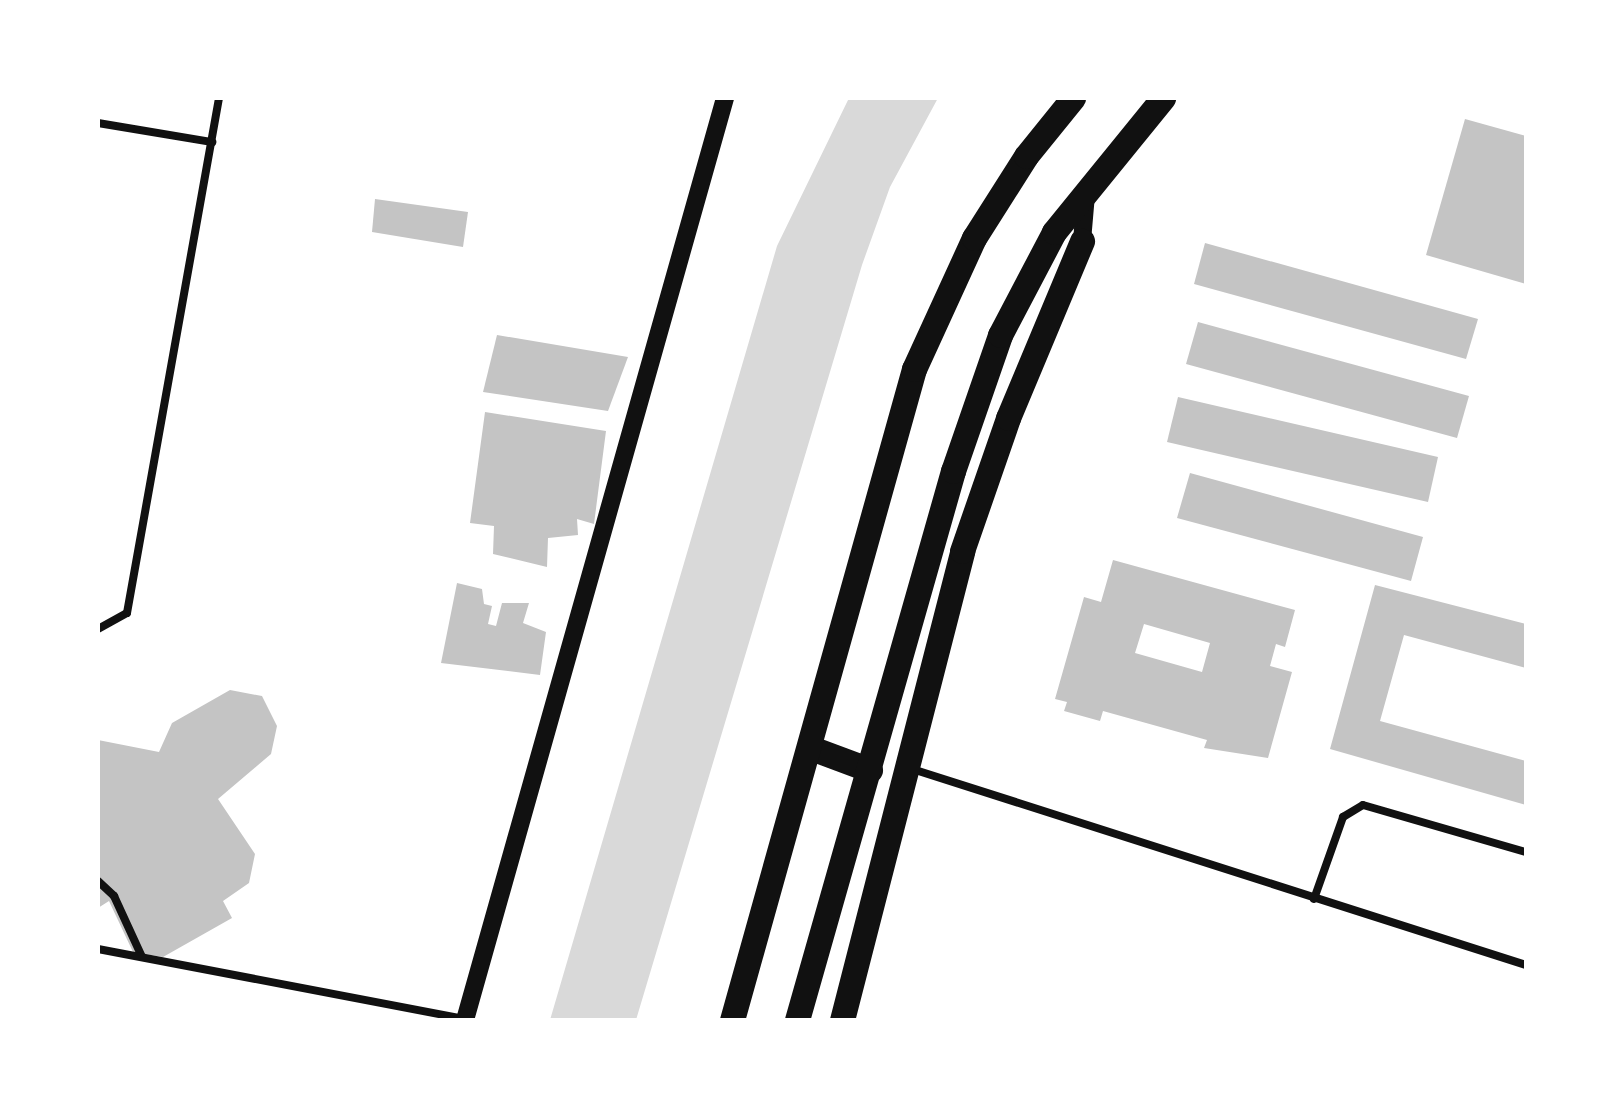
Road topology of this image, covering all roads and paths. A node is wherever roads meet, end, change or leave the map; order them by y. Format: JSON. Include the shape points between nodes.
{"nodes":[{"id":1,"x":219,"y":98,"type":"edge"},
{"id":2,"x":726,"y":98,"type":"edge"},
{"id":3,"x":1163,"y":98,"type":"edge"},
{"id":4,"x":1073,"y":101,"type":"edge"},
{"id":5,"x":98,"y":123,"type":"edge"},
{"id":6,"x":212,"y":142,"type":"junction"},
{"id":7,"x":1086,"y":194,"type":"junction"},
{"id":8,"x":1082,"y":241,"type":"joint"},
{"id":9,"x":98,"y":629,"type":"edge"},
{"id":10,"x":895,"y":681,"type":"junction"},
{"id":11,"x":810,"y":748,"type":"junction"},
{"id":12,"x":907,"y":759,"type":"junction"},
{"id":13,"x":870,"y":770,"type":"junction"},
{"id":14,"x":1526,"y":852,"type":"edge"},
{"id":15,"x":98,"y":881,"type":"edge"},
{"id":16,"x":1314,"y":898,"type":"junction"},
{"id":17,"x":98,"y":949,"type":"edge"},
{"id":18,"x":142,"y":957,"type":"junction"},
{"id":19,"x":1526,"y":965,"type":"edge"},
{"id":20,"x":465,"y":1020,"type":"edge"},
{"id":21,"x":732,"y":1020,"type":"edge"},
{"id":22,"x":797,"y":1020,"type":"edge"},
{"id":23,"x":842,"y":1020,"type":"edge"}],
"edges":[{"from":1,"to":6,"type":"lane"},
{"from":2,"to":20,"type":"street"},
{"from":3,"to":7,"type":"main road"},
{"from":4,"to":11,"type":"main road","via":[[1026,156],[974,238],[926,340]]},
{"from":5,"to":6,"type":"lane"},
{"from":6,"to":9,"type":"lane","via":[[127,613]]},
{"from":7,"to":8,"type":"street"},
{"from":7,"to":10,"type":"main road","via":[[1028,274],[1000,335],[953,470]]},
{"from":8,"to":12,"type":"main road","via":[[1008,418],[962,552]]},
{"from":10,"to":12,"type":"main road"},
{"from":10,"to":13,"type":"main road"},
{"from":11,"to":13,"type":"main road"},
{"from":11,"to":21,"type":"main road"},
{"from":12,"to":16,"type":"lane"},
{"from":12,"to":23,"type":"main road"},
{"from":13,"to":22,"type":"main road"},
{"from":14,"to":16,"type":"lane","via":[[1364,805],[1343,817]]},
{"from":15,"to":18,"type":"lane","via":[[114,896]]},
{"from":16,"to":19,"type":"lane"},
{"from":17,"to":18,"type":"lane"},
{"from":18,"to":20,"type":"lane"}]}
